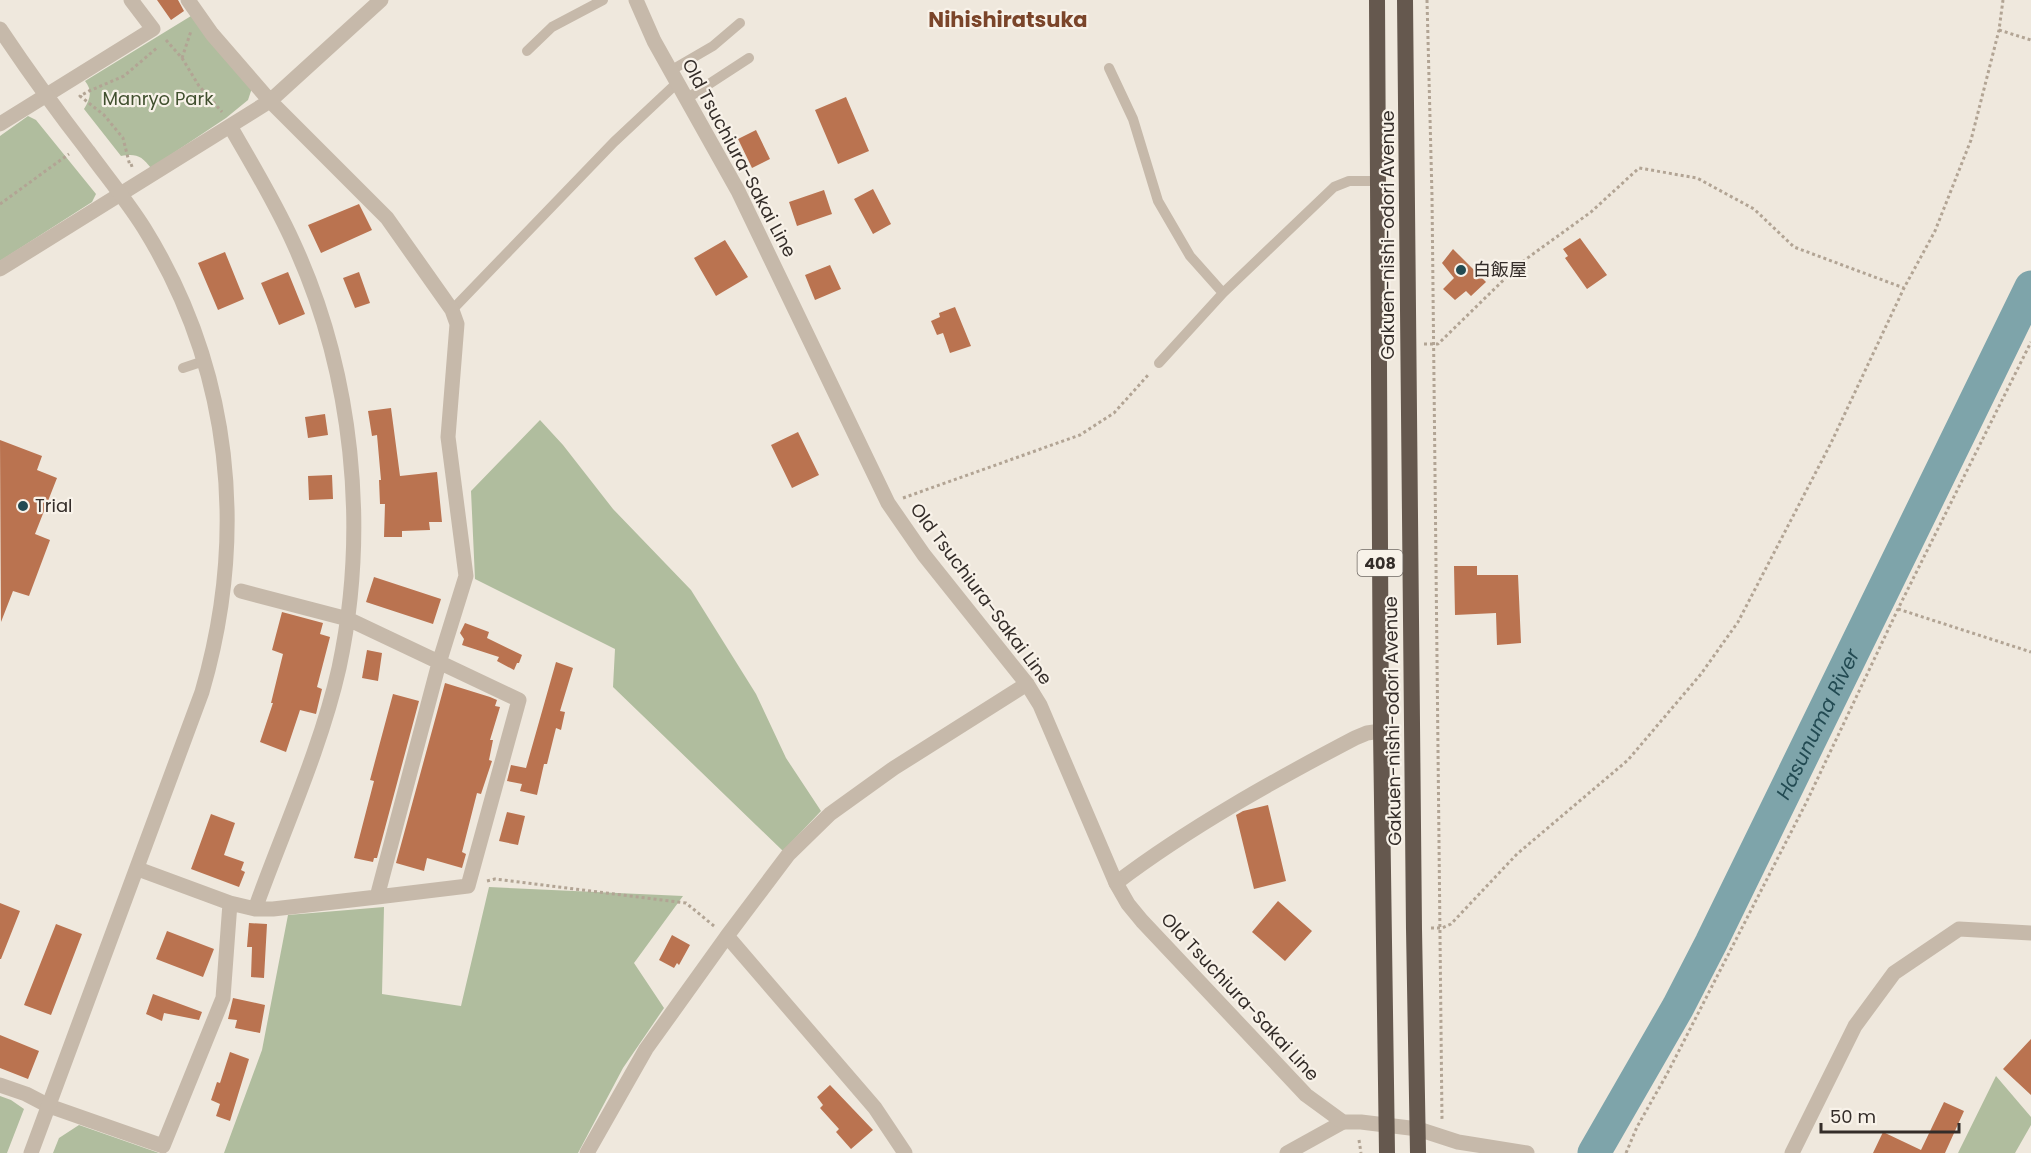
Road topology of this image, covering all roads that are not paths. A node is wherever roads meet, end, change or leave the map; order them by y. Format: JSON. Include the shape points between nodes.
{"nodes":[{"id":1,"x":131,"y":0,"type":"edge"},
{"id":2,"x":188,"y":0,"type":"edge"},
{"id":3,"x":381,"y":0,"type":"edge"},
{"id":4,"x":603,"y":0,"type":"edge"},
{"id":5,"x":636,"y":0,"type":"edge"},
{"id":6,"x":1377,"y":0,"type":"edge"},
{"id":7,"x":1405,"y":0,"type":"edge"},
{"id":8,"x":740,"y":23,"type":"dead end"},
{"id":9,"x":0,"y":29,"type":"edge"},
{"id":10,"x":527,"y":51,"type":"dead end"},
{"id":11,"x":749,"y":58,"type":"dead end"},
{"id":12,"x":1109,"y":68,"type":"dead end"},
{"id":13,"x":674,"y":77,"type":"junction"},
{"id":14,"x":45,"y":96,"type":"junction"},
{"id":15,"x":686,"y":99,"type":"junction"},
{"id":16,"x":270,"y":101,"type":"junction"},
{"id":17,"x":0,"y":123,"type":"edge"},
{"id":18,"x":230,"y":126,"type":"junction"},
{"id":19,"x":1377,"y":181,"type":"junction"},
{"id":20,"x":120,"y":195,"type":"junction"},
{"id":21,"x":0,"y":269,"type":"edge"},
{"id":22,"x":1223,"y":293,"type":"junction"},
{"id":23,"x":452,"y":310,"type":"junction"},
{"id":24,"x":204,"y":361,"type":"junction"},
{"id":25,"x":1159,"y":363,"type":"road end"},
{"id":26,"x":183,"y":368,"type":"dead end"},
{"id":27,"x":242,"y":591,"type":"dead end"},
{"id":28,"x":348,"y":619,"type":"junction"},
{"id":29,"x":438,"y":663,"type":"junction"},
{"id":30,"x":1027,"y":684,"type":"junction"},
{"id":31,"x":1381,"y":731,"type":"junction"},
{"id":32,"x":138,"y":869,"type":"junction"},
{"id":33,"x":1116,"y":883,"type":"junction"},
{"id":34,"x":377,"y":897,"type":"junction"},
{"id":35,"x":231,"y":903,"type":"junction"},
{"id":36,"x":255,"y":909,"type":"junction"},
{"id":37,"x":2031,"y":933,"type":"edge"},
{"id":38,"x":727,"y":936,"type":"junction"},
{"id":39,"x":0,"y":1085,"type":"edge"},
{"id":40,"x":49,"y":1106,"type":"junction"},
{"id":41,"x":1343,"y":1122,"type":"junction"},
{"id":42,"x":1386,"y":1126,"type":"junction"},
{"id":43,"x":1418,"y":1129,"type":"junction"},
{"id":44,"x":31,"y":1153,"type":"edge"},
{"id":45,"x":587,"y":1153,"type":"edge"},
{"id":46,"x":905,"y":1153,"type":"edge"},
{"id":47,"x":1287,"y":1153,"type":"edge"},
{"id":48,"x":1387,"y":1153,"type":"edge"},
{"id":49,"x":1418,"y":1153,"type":"edge"},
{"id":50,"x":1527,"y":1153,"type":"edge"},
{"id":51,"x":1792,"y":1153,"type":"edge"}],
"edges":[{"from":1,"to":14,"type":"street","via":[[153,29]]},
{"from":2,"to":16,"type":"street"},
{"from":3,"to":16,"type":"street"},
{"from":4,"to":10,"type":"lane","via":[[552,27]]},
{"from":5,"to":13,"type":"street","name":"Old Tsuchiura-Sakai Line"},
{"from":6,"to":19,"type":"highway","name":"Gakuen-nishi-odori Avenue","number":"408"},
{"from":7,"to":43,"type":"highway","name":"Gakuen-nishi-odori Avenue","number":"408"},
{"from":8,"to":13,"type":"lane"},
{"from":9,"to":14,"type":"street"},
{"from":11,"to":15,"type":"lane"},
{"from":12,"to":22,"type":"lane","via":[[1133,119],[1158,201],[1190,256]]},
{"from":13,"to":15,"type":"street","name":"Old Tsuchiura-Sakai Line"},
{"from":13,"to":23,"type":"lane"},
{"from":14,"to":17,"type":"street"},
{"from":14,"to":20,"type":"street"},
{"from":15,"to":30,"type":"street","name":"Old Tsuchiura-Sakai Line","via":[[738,191],[888,503],[924,555]]},
{"from":16,"to":18,"type":"street"},
{"from":16,"to":23,"type":"street","via":[[387,218]]},
{"from":18,"to":20,"type":"street"},
{"from":18,"to":28,"type":"street","via":[[293,242],[330,346],[348,440],[353,492],[354,544]]},
{"from":19,"to":22,"type":"lane","via":[[1349,181],[1334,187]]},
{"from":19,"to":31,"type":"highway","name":"Gakuen-nishi-odori Avenue","number":"408"},
{"from":20,"to":21,"type":"street"},
{"from":20,"to":24,"type":"street","via":[[160,256]]},
{"from":22,"to":25,"type":"lane"},
{"from":23,"to":29,"type":"street","via":[[457,324],[448,436],[466,576]]},
{"from":24,"to":26,"type":"lane"},
{"from":24,"to":32,"type":"street","via":[[225,456],[228,535],[224,588],[218,631],[202,692]]},
{"from":27,"to":28,"type":"street"},
{"from":28,"to":29,"type":"street"},
{"from":28,"to":36,"type":"street","via":[[323,725]]},
{"from":29,"to":34,"type":"street"},
{"from":29,"to":34,"type":"street","via":[[519,700],[468,886]]},
{"from":30,"to":33,"type":"street","name":"Old Tsuchiura-Sakai Line","via":[[1040,705]]},
{"from":30,"to":38,"type":"street","via":[[894,768],[830,814],[788,855]]},
{"from":31,"to":33,"type":"street","via":[[1355,738],[1256,793],[1152,856]]},
{"from":31,"to":42,"type":"highway","name":"Gakuen-nishi-odori Avenue","number":"408"},
{"from":32,"to":35,"type":"street"},
{"from":32,"to":40,"type":"street"},
{"from":33,"to":41,"type":"street","name":"Old Tsuchiura-Sakai Line","via":[[1142,921],[1306,1095]]},
{"from":34,"to":36,"type":"street"},
{"from":35,"to":36,"type":"street"},
{"from":35,"to":40,"type":"street","via":[[223,998],[163,1146]]},
{"from":37,"to":51,"type":"street","via":[[1959,929],[1894,973],[1855,1026]]},
{"from":38,"to":45,"type":"street","via":[[646,1049]]},
{"from":38,"to":46,"type":"street","via":[[875,1108]]},
{"from":39,"to":40,"type":"street"},
{"from":40,"to":44,"type":"street"},
{"from":41,"to":42,"type":"street"},
{"from":41,"to":47,"type":"street"},
{"from":42,"to":43,"type":"street"},
{"from":42,"to":48,"type":"highway","name":"Gakuen-nishi-odori Avenue","number":"408"},
{"from":43,"to":49,"type":"highway","name":"Gakuen-nishi-odori Avenue","number":"408"},
{"from":43,"to":50,"type":"street","via":[[1458,1142]]}]}
